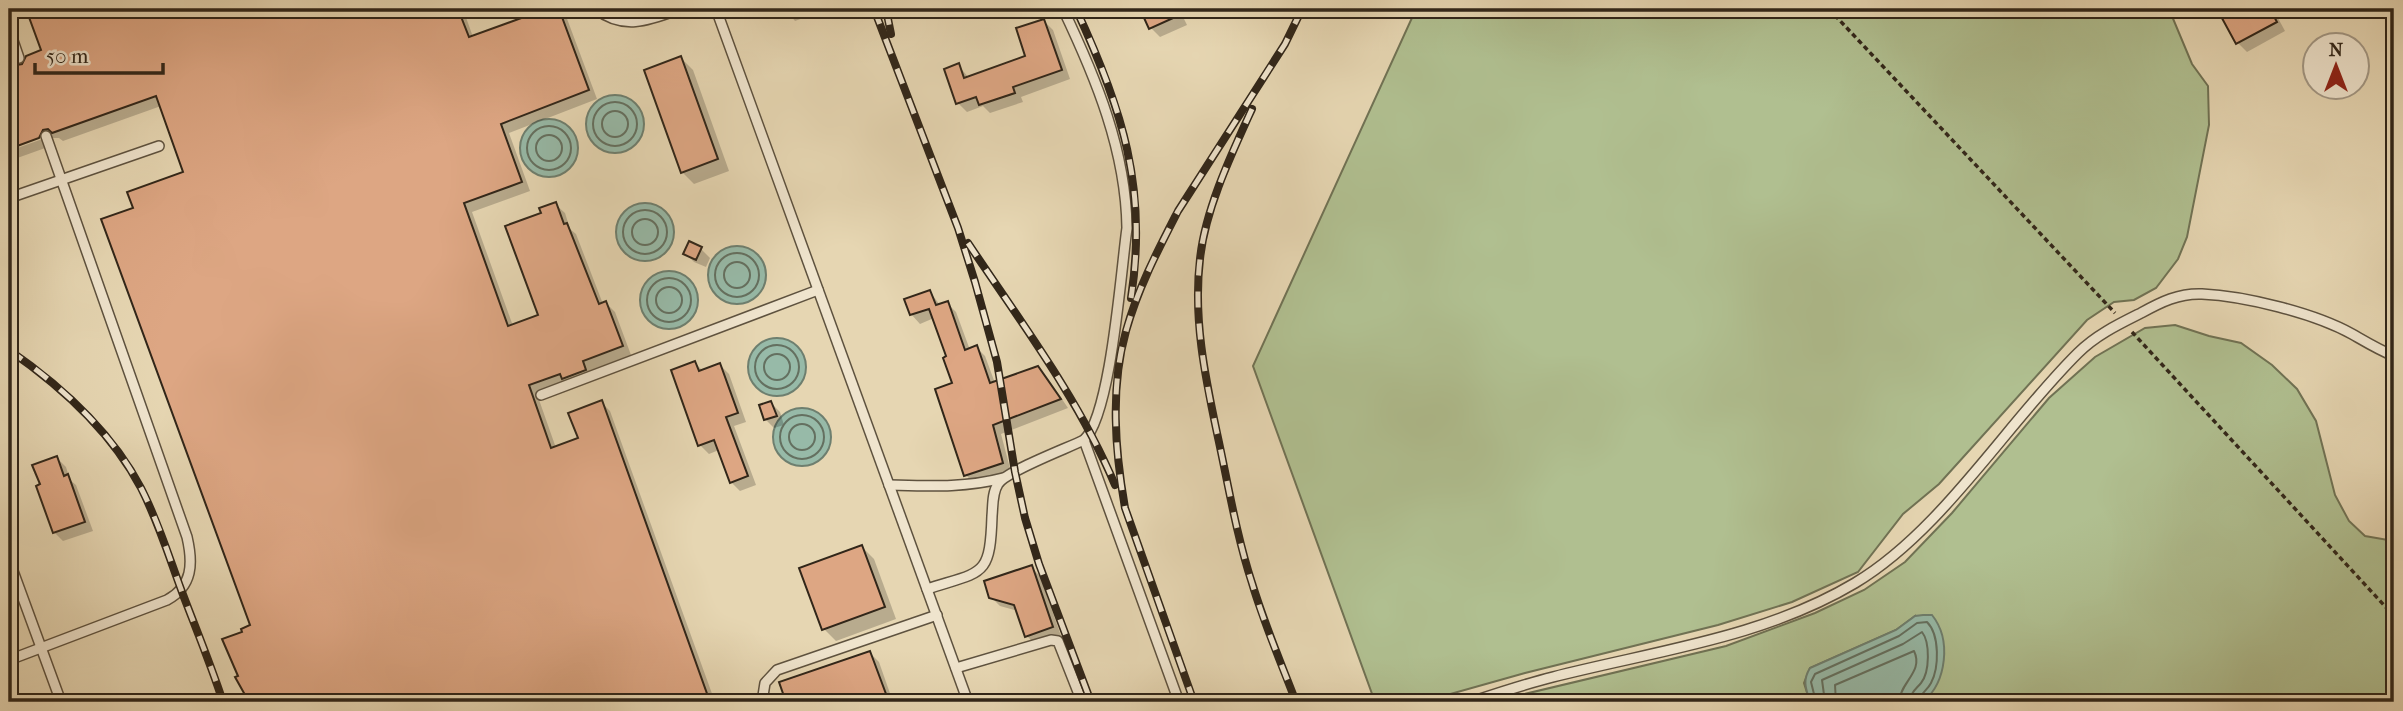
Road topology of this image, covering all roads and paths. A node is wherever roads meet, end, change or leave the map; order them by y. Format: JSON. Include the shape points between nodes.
{"nodes":[{"id":1,"x":596,"y":9,"type":"edge"},
{"id":2,"x":680,"y":9,"type":"edge"},
{"id":3,"x":716,"y":9,"type":"edge"},
{"id":4,"x":1063,"y":9,"type":"edge"},
{"id":5,"x":9,"y":29,"type":"edge"},
{"id":6,"x":19,"y":58,"type":"dead end"},
{"id":7,"x":46,"y":136,"type":"dead end"},
{"id":8,"x":159,"y":146,"type":"dead end"},
{"id":9,"x":63,"y":180,"type":"junction"},
{"id":10,"x":9,"y":198,"type":"edge"},
{"id":11,"x":818,"y":290,"type":"junction"},
{"id":12,"x":2394,"y":356,"type":"edge"},
{"id":13,"x":541,"y":395,"type":"dead end"},
{"id":14,"x":1084,"y":440,"type":"junction"},
{"id":15,"x":1005,"y":477,"type":"junction"},
{"id":16,"x":890,"y":485,"type":"junction"},
{"id":17,"x":9,"y":560,"type":"edge"},
{"id":18,"x":927,"y":589,"type":"junction"},
{"id":19,"x":937,"y":615,"type":"junction"},
{"id":20,"x":41,"y":649,"type":"junction"},
{"id":21,"x":9,"y":660,"type":"edge"},
{"id":22,"x":956,"y":668,"type":"junction"},
{"id":23,"x":61,"y":702,"type":"edge"},
{"id":24,"x":762,"y":702,"type":"edge"},
{"id":25,"x":968,"y":702,"type":"edge"},
{"id":26,"x":1082,"y":702,"type":"edge"},
{"id":27,"x":1179,"y":702,"type":"edge"},
{"id":28,"x":1471,"y":702,"type":"edge"}],
"edges":[{"from":1,"to":2,"type":"lane","via":[[632,23]]},
{"from":3,"to":11,"type":"lane"},
{"from":4,"to":14,"type":"lane","via":[[1111,128],[1127,210],[1107,378],[1095,426]]},
{"from":5,"to":6,"type":"lane"},
{"from":7,"to":9,"type":"lane"},
{"from":8,"to":9,"type":"lane"},
{"from":9,"to":10,"type":"lane"},
{"from":9,"to":20,"type":"lane","via":[[187,537],[191,565],[186,583],[175,596]]},
{"from":11,"to":13,"type":"lane"},
{"from":11,"to":16,"type":"lane"},
{"from":12,"to":28,"type":"lane","via":[[2306,315],[2202,294],[2175,296],[2122,321],[2078,353],[1938,511],[1898,552],[1856,583],[1738,633],[1553,676]]},
{"from":14,"to":15,"type":"lane"},
{"from":14,"to":27,"type":"lane"},
{"from":15,"to":16,"type":"lane","via":[[958,487]]},
{"from":15,"to":18,"type":"lane","via":[[997,484],[993,500],[987,561],[973,575]]},
{"from":16,"to":18,"type":"lane"},
{"from":17,"to":20,"type":"lane"},
{"from":18,"to":19,"type":"lane"},
{"from":19,"to":22,"type":"lane"},
{"from":19,"to":24,"type":"lane","via":[[777,670],[765,683]]},
{"from":20,"to":21,"type":"lane"},
{"from":20,"to":23,"type":"lane"},
{"from":22,"to":25,"type":"lane"},
{"from":22,"to":26,"type":"lane","via":[[1058,641]]}]}
